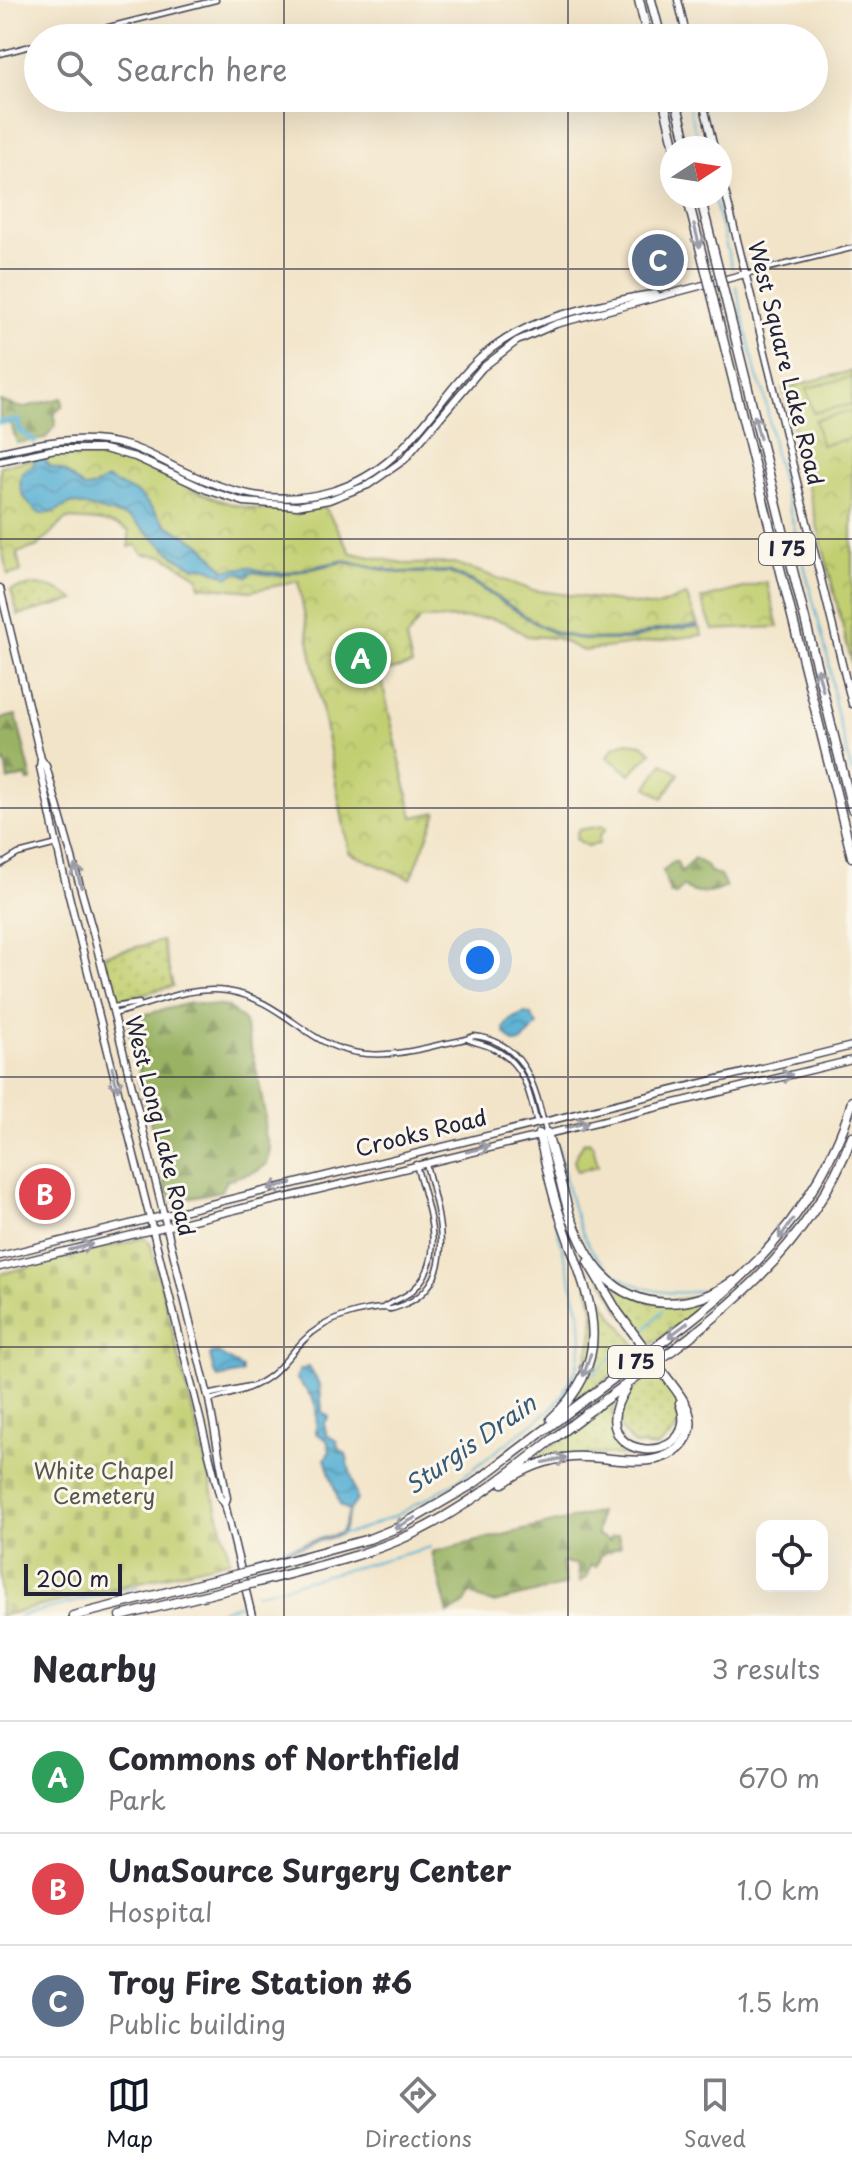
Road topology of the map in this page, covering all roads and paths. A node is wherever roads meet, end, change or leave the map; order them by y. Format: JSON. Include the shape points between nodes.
{"nodes":[{"id":1,"x":216,"y":0,"type":"edge"},
{"id":2,"x":639,"y":0,"type":"edge"},
{"id":3,"x":651,"y":0,"type":"edge"},
{"id":4,"x":678,"y":0,"type":"edge"},
{"id":5,"x":121,"y":24,"type":"edge"},
{"id":6,"x":645,"y":24,"type":"edge"},
{"id":7,"x":657,"y":24,"type":"edge"},
{"id":8,"x":684,"y":24,"type":"edge"},
{"id":9,"x":24,"y":48,"type":"edge"},
{"id":10,"x":0,"y":54,"type":"edge"},
{"id":11,"x":666,"y":112,"type":"edge"},
{"id":12,"x":679,"y":112,"type":"edge"},
{"id":13,"x":705,"y":112,"type":"edge"},
{"id":14,"x":672,"y":136,"type":"edge"},
{"id":15,"x":685,"y":136,"type":"edge"},
{"id":16,"x":711,"y":136,"type":"edge"},
{"id":17,"x":690,"y":208,"type":"edge"},
{"id":18,"x":703,"y":208,"type":"edge"},
{"id":19,"x":729,"y":208,"type":"edge"},
{"id":20,"x":852,"y":248,"type":"edge"},
{"id":21,"x":745,"y":274,"type":"junction"},
{"id":22,"x":660,"y":294,"type":"junction"},
{"id":23,"x":29,"y":446,"type":"junction"},
{"id":24,"x":18,"y":448,"type":"junction"},
{"id":25,"x":0,"y":452,"type":"edge"},
{"id":26,"x":28,"y":454,"type":"junction"},
{"id":27,"x":17,"y":457,"type":"junction"},
{"id":28,"x":0,"y":461,"type":"edge"},
{"id":29,"x":0,"y":588,"type":"edge"},
{"id":30,"x":852,"y":704,"type":"edge"},
{"id":31,"x":50,"y":794,"type":"junction"},
{"id":32,"x":852,"y":809,"type":"edge"},
{"id":33,"x":57,"y":844,"type":"junction"},
{"id":34,"x":852,"y":857,"type":"edge"},
{"id":35,"x":0,"y":865,"type":"edge"},
{"id":36,"x":72,"y":909,"type":"junction"},
{"id":37,"x":88,"y":912,"type":"junction"},
{"id":38,"x":93,"y":932,"type":"junction"},
{"id":39,"x":78,"y":933,"type":"junction"},
{"id":40,"x":97,"y":1009,"type":"junction"},
{"id":41,"x":113,"y":1010,"type":"junction"},
{"id":42,"x":102,"y":1028,"type":"junction"},
{"id":43,"x":117,"y":1029,"type":"junction"},
{"id":44,"x":467,"y":1039,"type":"junction"},
{"id":45,"x":491,"y":1040,"type":"junction"},
{"id":46,"x":489,"y":1046,"type":"junction"},
{"id":47,"x":852,"y":1046,"type":"edge"},
{"id":48,"x":851,"y":1060,"type":"edge"},
{"id":49,"x":739,"y":1074,"type":"junction"},
{"id":50,"x":713,"y":1080,"type":"junction"},
{"id":51,"x":740,"y":1086,"type":"junction"},
{"id":52,"x":668,"y":1091,"type":"junction"},
{"id":53,"x":712,"y":1092,"type":"junction"},
{"id":54,"x":648,"y":1096,"type":"junction"},
{"id":55,"x":852,"y":1101,"type":"edge"},
{"id":56,"x":667,"y":1103,"type":"junction"},
{"id":57,"x":121,"y":1105,"type":"junction"},
{"id":58,"x":136,"y":1105,"type":"junction"},
{"id":59,"x":647,"y":1108,"type":"junction"},
{"id":60,"x":540,"y":1122,"type":"junction"},
{"id":61,"x":126,"y":1126,"type":"junction"},
{"id":62,"x":142,"y":1126,"type":"junction"},
{"id":63,"x":503,"y":1131,"type":"junction"},
{"id":64,"x":543,"y":1133,"type":"junction"},
{"id":65,"x":852,"y":1136,"type":"edge"},
{"id":66,"x":502,"y":1143,"type":"junction"},
{"id":67,"x":420,"y":1152,"type":"junction"},
{"id":68,"x":425,"y":1162,"type":"junction"},
{"id":69,"x":416,"y":1164,"type":"junction"},
{"id":70,"x":349,"y":1169,"type":"junction"},
{"id":71,"x":323,"y":1175,"type":"junction"},
{"id":72,"x":348,"y":1181,"type":"junction"},
{"id":73,"x":323,"y":1187,"type":"junction"},
{"id":74,"x":159,"y":1197,"type":"junction"},
{"id":75,"x":145,"y":1198,"type":"junction"},
{"id":76,"x":554,"y":1199,"type":"junction"},
{"id":77,"x":425,"y":1200,"type":"junction"},
{"id":78,"x":435,"y":1201,"type":"junction"},
{"id":79,"x":427,"y":1209,"type":"junction"},
{"id":80,"x":437,"y":1209,"type":"junction"},
{"id":81,"x":183,"y":1210,"type":"junction"},
{"id":82,"x":163,"y":1214,"type":"junction"},
{"id":83,"x":570,"y":1216,"type":"junction"},
{"id":84,"x":150,"y":1218,"type":"junction"},
{"id":85,"x":183,"y":1221,"type":"junction"},
{"id":86,"x":134,"y":1222,"type":"junction"},
{"id":87,"x":166,"y":1225,"type":"junction"},
{"id":88,"x":153,"y":1229,"type":"junction"},
{"id":89,"x":134,"y":1233,"type":"junction"},
{"id":90,"x":55,"y":1242,"type":"junction"},
{"id":91,"x":157,"y":1245,"type":"junction"},
{"id":92,"x":171,"y":1247,"type":"junction"},
{"id":93,"x":54,"y":1254,"type":"junction"},
{"id":94,"x":3,"y":1255,"type":"edge"},
{"id":95,"x":759,"y":1262,"type":"junction"},
{"id":96,"x":2,"y":1266,"type":"edge"},
{"id":97,"x":383,"y":1308,"type":"junction"},
{"id":98,"x":174,"y":1310,"type":"junction"},
{"id":99,"x":187,"y":1311,"type":"junction"},
{"id":100,"x":179,"y":1331,"type":"junction"},
{"id":101,"x":192,"y":1333,"type":"junction"},
{"id":102,"x":641,"y":1345,"type":"junction"},
{"id":103,"x":660,"y":1372,"type":"junction"},
{"id":104,"x":629,"y":1383,"type":"junction"},
{"id":105,"x":195,"y":1397,"type":"junction"},
{"id":106,"x":208,"y":1398,"type":"junction"},
{"id":107,"x":198,"y":1410,"type":"junction"},
{"id":108,"x":212,"y":1418,"type":"junction"},
{"id":109,"x":509,"y":1457,"type":"junction"},
{"id":110,"x":210,"y":1459,"type":"junction"},
{"id":111,"x":220,"y":1459,"type":"junction"},
{"id":112,"x":225,"y":1504,"type":"junction"},
{"id":113,"x":461,"y":1507,"type":"junction"},
{"id":114,"x":73,"y":1616,"type":"edge"},
{"id":115,"x":121,"y":1616,"type":"edge"},
{"id":116,"x":252,"y":1616,"type":"edge"}],
"edges":[{"from":1,"to":5,"type":"street"},
{"from":2,"to":6,"type":"highway"},
{"from":3,"to":7,"type":"highway"},
{"from":4,"to":8,"type":"main road"},
{"from":9,"to":10,"type":"street"},
{"from":11,"to":14,"type":"highway"},
{"from":12,"to":15,"type":"highway"},
{"from":13,"to":16,"type":"main road"},
{"from":17,"to":34,"type":"highway","number":"I 75","one_way":true,"bridge":true},
{"from":32,"to":18,"type":"highway","number":"I 75","one_way":true,"bridge":true},
{"from":19,"to":21,"type":"main road","name":"West Square Lake Road"},
{"from":20,"to":21,"type":"street"},
{"from":21,"to":22,"type":"main road"},
{"from":21,"to":30,"type":"main road","name":"West Square Lake Road"},
{"from":22,"to":23,"type":"main road","via":[[555,316],[514,333],[470,369],[389,462],[363,479],[319,495],[278,499],[243,494],[114,443],[79,439]]},
{"from":22,"to":26,"type":"main road","via":[[548,326],[517,341],[482,368],[404,460],[368,485],[329,500],[297,506],[244,502],[104,449]]},
{"from":23,"to":24,"type":"main road"},
{"from":23,"to":26,"type":"main road"},
{"from":24,"to":25,"type":"main road"},
{"from":24,"to":27,"type":"main road"},
{"from":26,"to":27,"type":"main road"},
{"from":27,"to":28,"type":"main road"},
{"from":29,"to":31,"type":"main road","name":"West Long Lake Road"},
{"from":31,"to":33,"type":"main road","name":"West Long Lake Road"},
{"from":37,"to":31,"type":"main road","name":"West Long Lake Road","one_way":true},
{"from":33,"to":35,"type":"street","via":[[18,854]]},
{"from":33,"to":36,"type":"main road","name":"West Long Lake Road"},
{"from":36,"to":37,"type":"main road"},
{"from":36,"to":39,"type":"main road","name":"West Long Lake Road"},
{"from":37,"to":38,"type":"main road","name":"West Long Lake Road"},
{"from":38,"to":39,"type":"main road","via":[[85,928]]},
{"from":38,"to":41,"type":"main road","name":"West Long Lake Road"},
{"from":39,"to":40,"type":"main road","name":"West Long Lake Road"},
{"from":40,"to":41,"type":"main road","via":[[104,1014]]},
{"from":40,"to":42,"type":"main road","name":"West Long Lake Road"},
{"from":41,"to":43,"type":"main road","name":"West Long Lake Road"},
{"from":41,"to":44,"type":"street","via":[[198,991],[237,992],[326,1043],[366,1055]]},
{"from":42,"to":43,"type":"main road","via":[[110,1024]]},
{"from":42,"to":57,"type":"main road","name":"West Long Lake Road","one_way":true},
{"from":43,"to":58,"type":"main road","name":"West Long Lake Road"},
{"from":44,"to":45,"type":"street"},
{"from":44,"to":46,"type":"street"},
{"from":45,"to":46,"type":"street"},
{"from":45,"to":60,"type":"street","via":[[528,1070]]},
{"from":46,"to":60,"type":"street","via":[[521,1072]]},
{"from":47,"to":49,"type":"main road","name":"Crooks Road"},
{"from":51,"to":48,"type":"main road","name":"Crooks Road","one_way":true},
{"from":49,"to":50,"type":"main road","name":"Crooks Road"},
{"from":49,"to":51,"type":"main road"},
{"from":50,"to":52,"type":"main road","name":"Crooks Road"},
{"from":50,"to":53,"type":"main road"},
{"from":51,"to":53,"type":"main road","name":"Crooks Road"},
{"from":52,"to":54,"type":"main road","name":"Crooks Road"},
{"from":52,"to":56,"type":"main road"},
{"from":53,"to":56,"type":"main road","name":"Crooks Road"},
{"from":54,"to":59,"type":"main road"},
{"from":54,"to":60,"type":"main road","name":"Crooks Road"},
{"from":55,"to":95,"type":"highway","number":"I 75","one_way":true,"via":[[810,1194]]},
{"from":56,"to":59,"type":"main road","name":"Crooks Road"},
{"from":57,"to":58,"type":"main road"},
{"from":57,"to":61,"type":"main road","name":"West Long Lake Road"},
{"from":58,"to":62,"type":"main road","name":"West Long Lake Road"},
{"from":64,"to":59,"type":"main road","name":"Crooks Road","one_way":true},
{"from":60,"to":63,"type":"main road","name":"Crooks Road"},
{"from":60,"to":64,"type":"street"},
{"from":61,"to":62,"type":"main road"},
{"from":61,"to":75,"type":"main road","name":"West Long Lake Road"},
{"from":62,"to":74,"type":"main road","name":"West Long Lake Road"},
{"from":63,"to":66,"type":"main road"},
{"from":63,"to":67,"type":"main road","name":"Crooks Road"},
{"from":64,"to":66,"type":"main road","name":"Crooks Road"},
{"from":64,"to":76,"type":"highway"},
{"from":64,"to":83,"type":"highway"},
{"from":65,"to":104,"type":"highway","number":"I 75","via":[[825,1193],[780,1257],[738,1299]]},
{"from":68,"to":66,"type":"main road","name":"Crooks Road","one_way":true},
{"from":67,"to":69,"type":"main road"},
{"from":67,"to":70,"type":"main road","name":"Crooks Road"},
{"from":68,"to":69,"type":"main road","name":"Crooks Road"},
{"from":68,"to":78,"type":"street"},
{"from":69,"to":72,"type":"main road","name":"Crooks Road"},
{"from":69,"to":77,"type":"street"},
{"from":70,"to":71,"type":"main road","name":"Crooks Road"},
{"from":70,"to":72,"type":"main road"},
{"from":71,"to":73,"type":"main road"},
{"from":71,"to":81,"type":"main road","name":"Crooks Road","one_way":true},
{"from":72,"to":73,"type":"main road","name":"Crooks Road"},
{"from":73,"to":85,"type":"main road","name":"Crooks Road"},
{"from":74,"to":75,"type":"main road"},
{"from":74,"to":82,"type":"main road","name":"West Long Lake Road"},
{"from":75,"to":84,"type":"main road","name":"West Long Lake Road"},
{"from":76,"to":102,"type":"highway","via":[[598,1288]]},
{"from":76,"to":109,"type":"highway","one_way":true,"via":[[590,1300],[591,1350],[568,1402]]},
{"from":77,"to":78,"type":"street"},
{"from":77,"to":79,"type":"street"},
{"from":78,"to":80,"type":"street"},
{"from":79,"to":80,"type":"street"},
{"from":79,"to":97,"type":"street","via":[[434,1239],[427,1270],[412,1290]]},
{"from":80,"to":97,"type":"street","via":[[443,1245],[434,1275],[408,1302]]},
{"from":81,"to":82,"type":"main road","name":"Crooks Road"},
{"from":81,"to":85,"type":"main road"},
{"from":82,"to":84,"type":"main road","name":"Crooks Road"},
{"from":82,"to":87,"type":"main road","name":"West Long Lake Road"},
{"from":83,"to":95,"type":"highway","via":[[603,1275],[653,1302],[706,1297]]},
{"from":83,"to":102,"type":"highway","via":[[593,1272]]},
{"from":84,"to":86,"type":"main road","name":"Crooks Road"},
{"from":84,"to":88,"type":"main road","name":"West Long Lake Road"},
{"from":85,"to":87,"type":"main road","name":"Crooks Road"},
{"from":86,"to":89,"type":"main road"},
{"from":86,"to":90,"type":"main road","name":"Crooks Road"},
{"from":87,"to":88,"type":"main road","name":"Crooks Road"},
{"from":87,"to":92,"type":"main road","name":"West Long Lake Road"},
{"from":88,"to":89,"type":"main road","name":"Crooks Road"},
{"from":88,"to":91,"type":"main road","name":"West Long Lake Road"},
{"from":93,"to":89,"type":"main road","name":"Crooks Road","one_way":true},
{"from":90,"to":93,"type":"main road"},
{"from":90,"to":94,"type":"main road","name":"Crooks Road"},
{"from":91,"to":92,"type":"main road","via":[[165,1242]]},
{"from":91,"to":98,"type":"main road","name":"West Long Lake Road"},
{"from":92,"to":99,"type":"main road","name":"West Long Lake Road"},
{"from":93,"to":96,"type":"main road","name":"Crooks Road"},
{"from":94,"to":96,"type":"main road"},
{"from":95,"to":109,"type":"highway","number":"I 75","one_way":true,"via":[[715,1302]]},
{"from":97,"to":106,"type":"street","via":[[321,1326],[272,1374],[246,1390]]},
{"from":98,"to":99,"type":"main road"},
{"from":98,"to":100,"type":"main road","name":"West Long Lake Road"},
{"from":99,"to":101,"type":"main road","name":"West Long Lake Road"},
{"from":100,"to":101,"type":"main road"},
{"from":100,"to":105,"type":"main road","name":"West Long Lake Road"},
{"from":101,"to":106,"type":"main road","name":"West Long Lake Road"},
{"from":102,"to":103,"type":"highway","bridge":true},
{"from":103,"to":104,"type":"highway","via":[[683,1417],[677,1437],[661,1449],[635,1448],[617,1431],[614,1412]]},
{"from":113,"to":103,"type":"highway","one_way":true,"via":[[548,1461],[648,1461],[672,1454],[687,1437],[690,1419],[685,1402]]},
{"from":104,"to":113,"type":"highway","number":"I 75"},
{"from":105,"to":106,"type":"main road"},
{"from":105,"to":107,"type":"main road","name":"West Long Lake Road"},
{"from":106,"to":108,"type":"main road","name":"West Long Lake Road"},
{"from":107,"to":108,"type":"main road"},
{"from":107,"to":110,"type":"main road","name":"West Long Lake Road"},
{"from":108,"to":111,"type":"main road","name":"West Long Lake Road"},
{"from":109,"to":114,"type":"highway","number":"I 75","one_way":true,"bridge":true,"via":[[399,1527],[339,1549]]},
{"from":110,"to":111,"type":"main road"},
{"from":110,"to":112,"type":"main road","name":"West Long Lake Road"},
{"from":111,"to":112,"type":"main road","name":"West Long Lake Road"},
{"from":112,"to":116,"type":"main road","name":"West Long Lake Road"},
{"from":113,"to":115,"type":"highway","number":"I 75","bridge":true,"via":[[372,1550]]}]}
